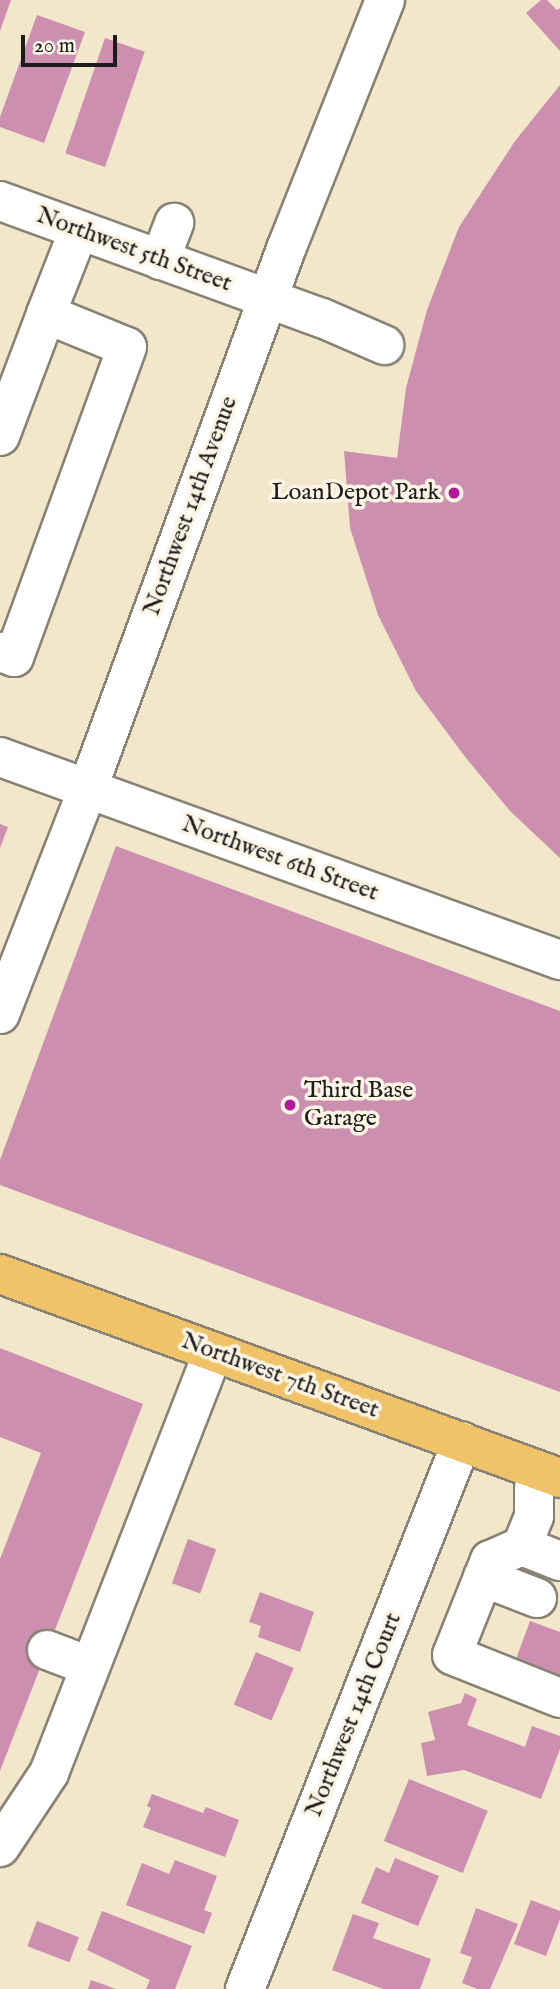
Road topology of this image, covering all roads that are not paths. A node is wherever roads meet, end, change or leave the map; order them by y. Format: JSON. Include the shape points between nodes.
{"nodes":[{"id":1,"x":385,"y":0,"type":"edge"},
{"id":2,"x":0,"y":201,"type":"edge"},
{"id":3,"x":174,"y":223,"type":"dead end"},
{"id":4,"x":79,"y":230,"type":"junction"},
{"id":5,"x":160,"y":260,"type":"junction"},
{"id":6,"x":268,"y":299,"type":"junction"},
{"id":7,"x":46,"y":314,"type":"junction"},
{"id":8,"x":384,"y":345,"type":"dead end"},
{"id":9,"x":0,"y":436,"type":"edge"},
{"id":10,"x":0,"y":652,"type":"edge"},
{"id":11,"x":0,"y":757,"type":"edge"},
{"id":12,"x":88,"y":788,"type":"junction"},
{"id":13,"x":560,"y":961,"type":"edge"},
{"id":14,"x":0,"y":1014,"type":"edge"},
{"id":15,"x":0,"y":1274,"type":"edge"},
{"id":16,"x":213,"y":1352,"type":"junction"},
{"id":17,"x":461,"y":1441,"type":"junction"},
{"id":18,"x":547,"y":1483,"type":"edge"},
{"id":19,"x":522,"y":1546,"type":"junction"},
{"id":20,"x":560,"y":1561,"type":"edge"},
{"id":21,"x":483,"y":1577,"type":"junction"},
{"id":22,"x":537,"y":1598,"type":"dead end"},
{"id":23,"x":47,"y":1650,"type":"dead end"},
{"id":24,"x":89,"y":1666,"type":"junction"},
{"id":25,"x":560,"y":1698,"type":"edge"},
{"id":26,"x":3,"y":1833,"type":"edge"},
{"id":27,"x":245,"y":1989,"type":"edge"}],
"edges":[{"from":1,"to":6,"type":"street","name":"Northwest 14th Avenue"},
{"from":2,"to":4,"type":"street","name":"Northwest 5th Street"},
{"from":3,"to":5,"type":"street"},
{"from":4,"to":5,"type":"street","name":"Northwest 5th Street"},
{"from":4,"to":7,"type":"street"},
{"from":5,"to":6,"type":"street","name":"Northwest 5th Street"},
{"from":6,"to":8,"type":"street","name":"Northwest 5th Street"},
{"from":6,"to":12,"type":"street","name":"Northwest 14th Avenue"},
{"from":7,"to":9,"type":"street"},
{"from":7,"to":10,"type":"street","via":[[127,347],[14,657]]},
{"from":11,"to":12,"type":"street","name":"Northwest 6th Street"},
{"from":12,"to":13,"type":"street","name":"Northwest 6th Street"},
{"from":12,"to":14,"type":"street","name":"Northwest 14th Avenue"},
{"from":15,"to":16,"type":"main road","name":"Northwest 7th Street"},
{"from":16,"to":17,"type":"main road","name":"Northwest 7th Street"},
{"from":16,"to":24,"type":"street"},
{"from":17,"to":18,"type":"main road","name":"Northwest 7th Street"},
{"from":17,"to":27,"type":"street","name":"Northwest 14th Court"},
{"from":18,"to":19,"type":"street"},
{"from":19,"to":20,"type":"street"},
{"from":19,"to":21,"type":"street","via":[[490,1560]]},
{"from":21,"to":22,"type":"street"},
{"from":21,"to":25,"type":"street","via":[[452,1655]]},
{"from":23,"to":24,"type":"street"},
{"from":24,"to":26,"type":"street","via":[[49,1773]]}]}
